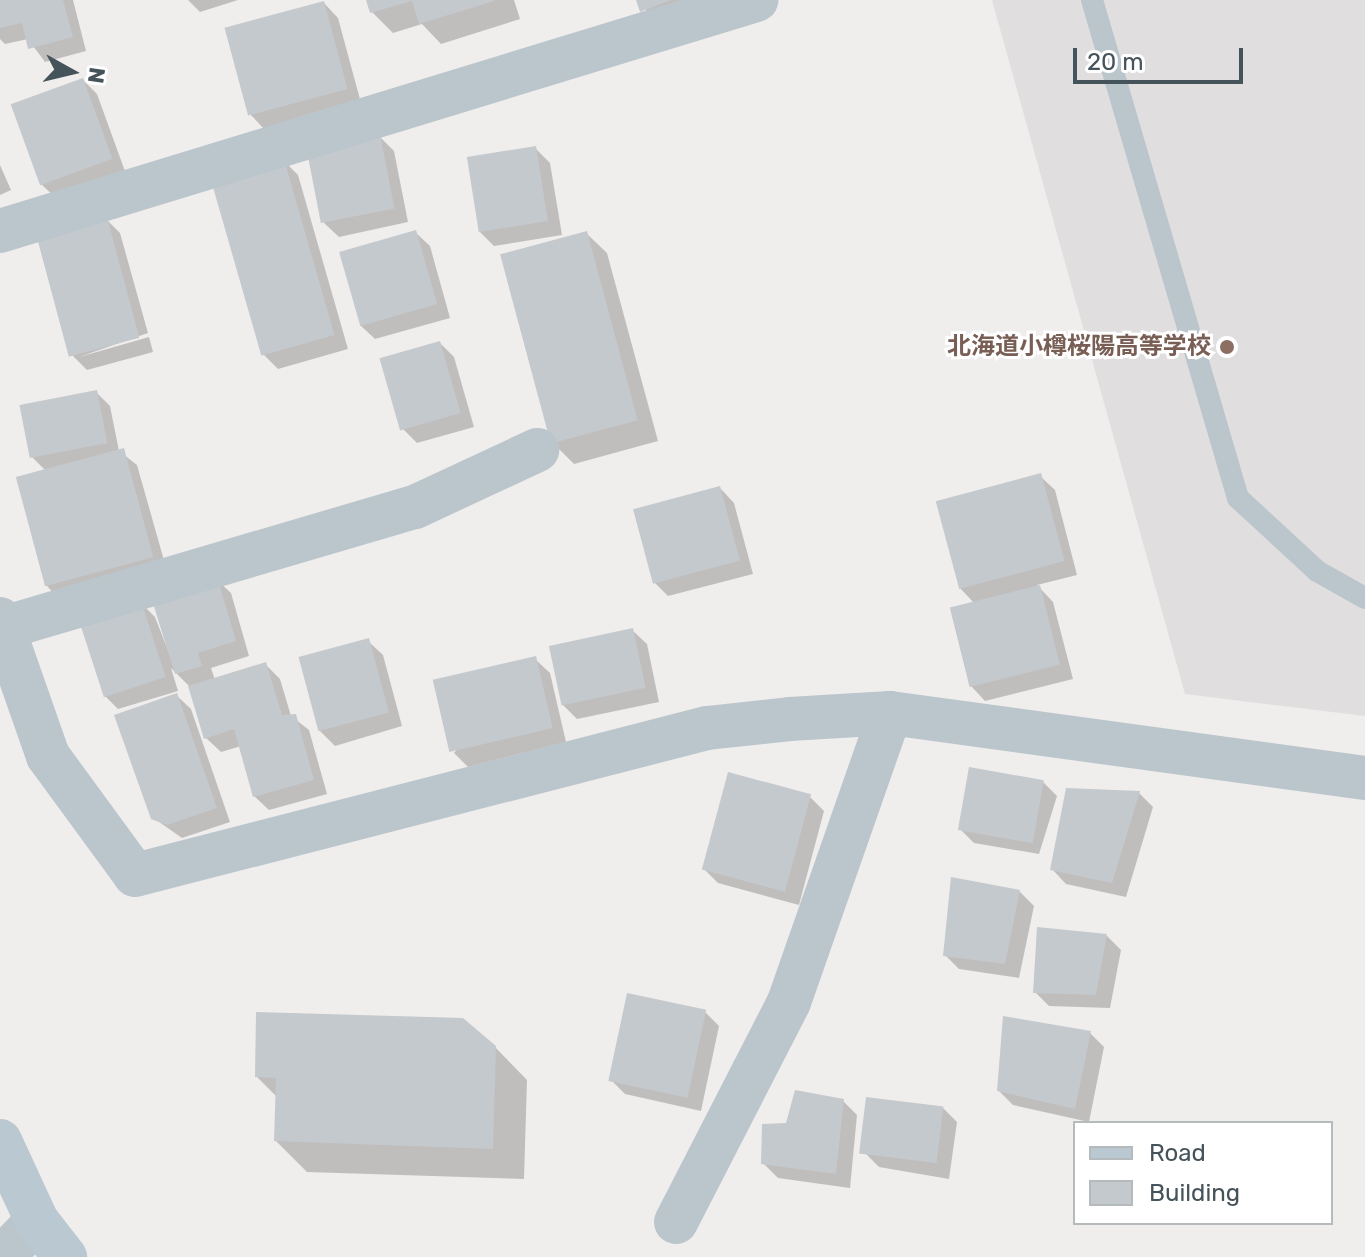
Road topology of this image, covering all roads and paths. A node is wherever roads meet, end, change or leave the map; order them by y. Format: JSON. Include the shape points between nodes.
{"nodes":[{"id":1,"x":756,"y":0,"type":"edge"},
{"id":2,"x":1092,"y":0,"type":"edge"},
{"id":3,"x":0,"y":231,"type":"edge"},
{"id":4,"x":537,"y":450,"type":"dead end"},
{"id":5,"x":1365,"y":598,"type":"edge"},
{"id":6,"x":2,"y":623,"type":"edge"},
{"id":7,"x":890,"y":713,"type":"junction"},
{"id":8,"x":1365,"y":778,"type":"edge"},
{"id":9,"x":0,"y":1141,"type":"edge"},
{"id":10,"x":37,"y":1221,"type":"junction"},
{"id":11,"x":676,"y":1222,"type":"dead end"},
{"id":12,"x":2,"y":1257,"type":"edge"},
{"id":13,"x":65,"y":1257,"type":"edge"}],
"edges":[{"from":1,"to":3,"type":"street"},
{"from":2,"to":5,"type":"lane","via":[[1238,498],[1317,571]]},
{"from":4,"to":6,"type":"street","via":[[415,507]]},
{"from":6,"to":7,"type":"street","via":[[48,756],[135,875],[707,728]]},
{"from":7,"to":8,"type":"street"},
{"from":7,"to":11,"type":"street","via":[[789,1002]]},
{"from":9,"to":10,"type":"street"},
{"from":10,"to":12,"type":"street"},
{"from":10,"to":13,"type":"street"}]}
